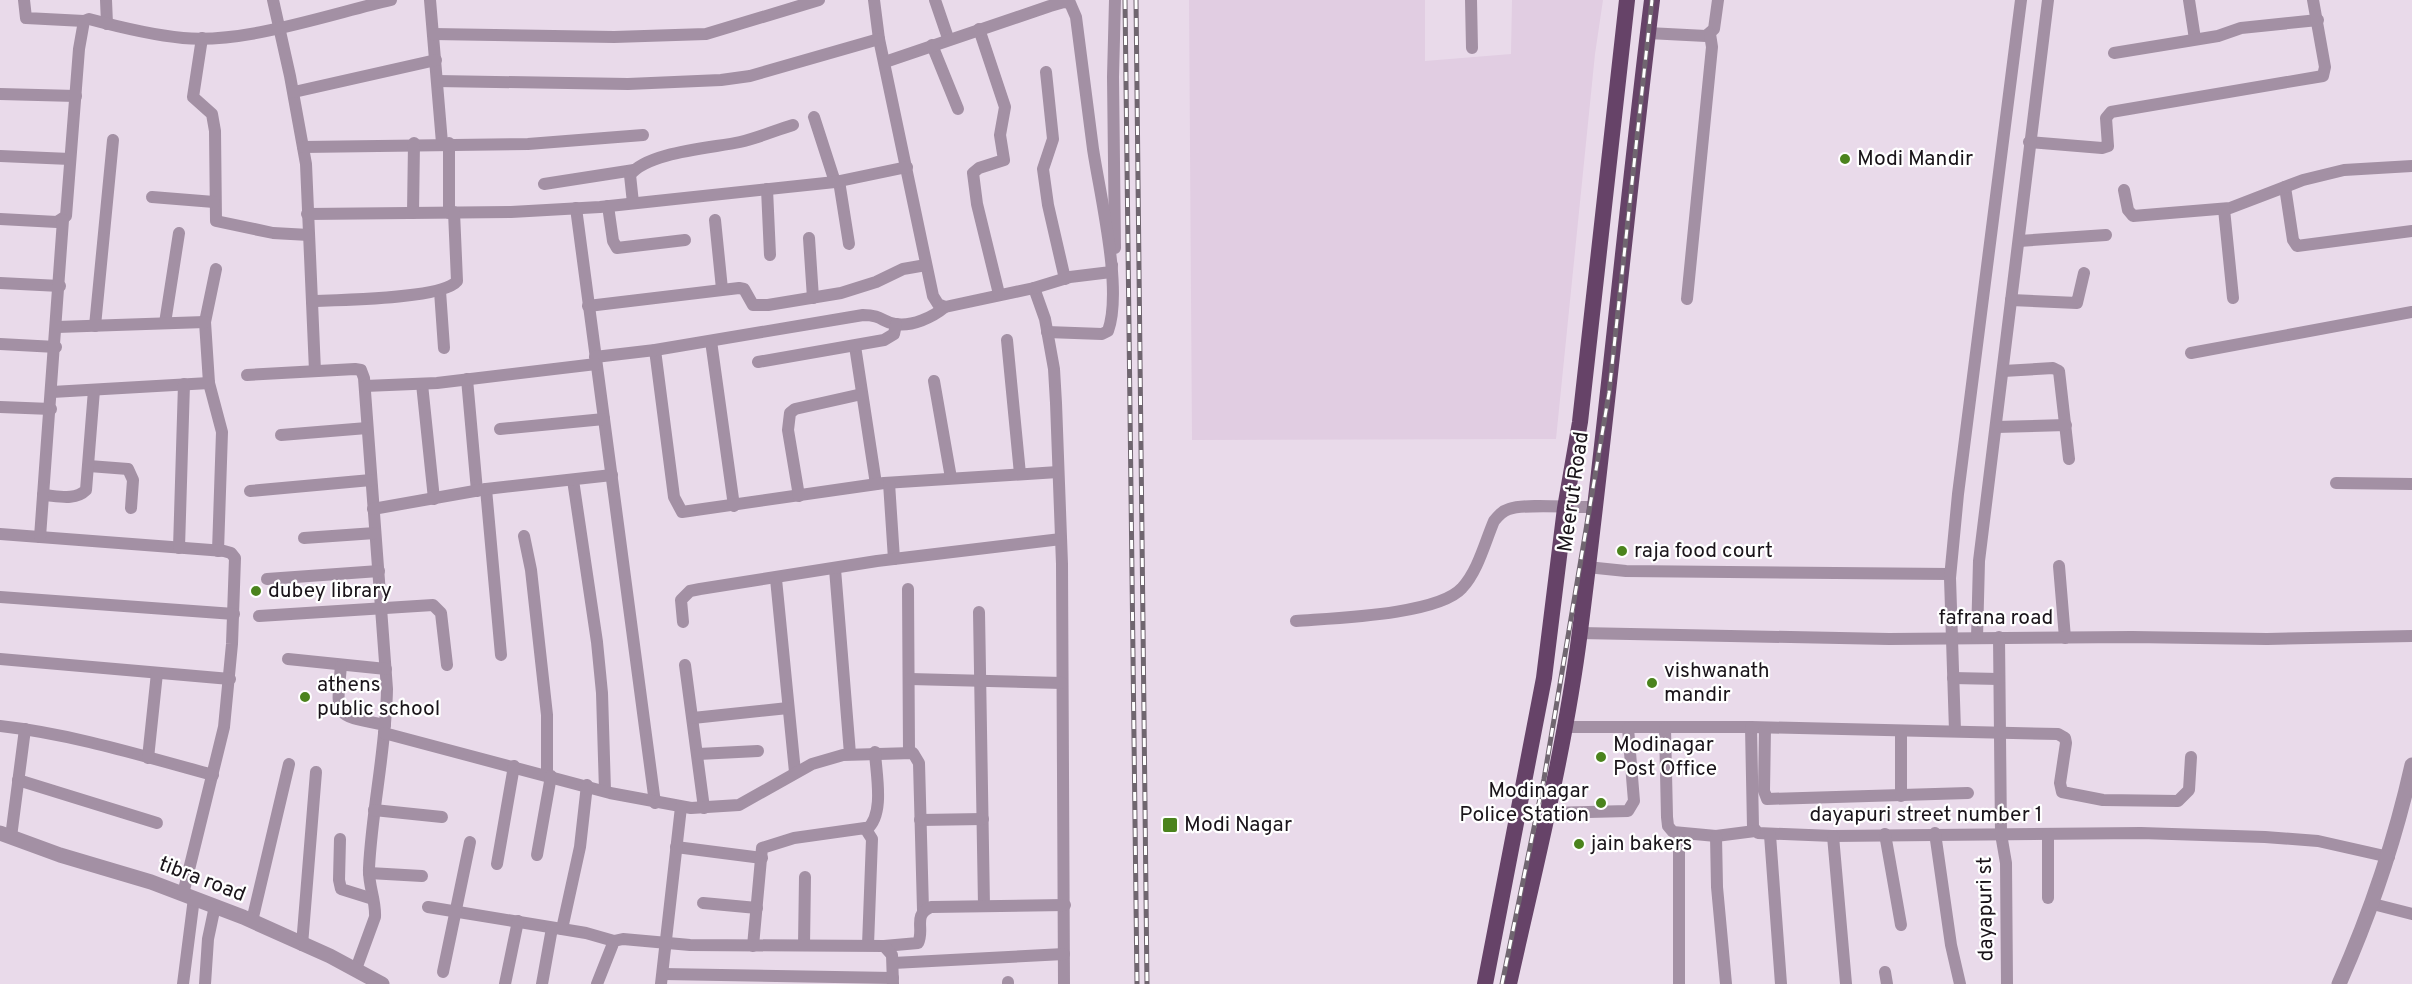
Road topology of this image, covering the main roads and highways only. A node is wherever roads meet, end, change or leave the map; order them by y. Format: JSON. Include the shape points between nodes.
{"nodes":[{"id":1,"x":1627,"y":0,"type":"edge"},
{"id":2,"x":1652,"y":0,"type":"edge"},
{"id":3,"x":1578,"y":436,"type":"junction"},
{"id":4,"x":1605,"y":438,"type":"junction"},
{"id":5,"x":1485,"y":984,"type":"edge"},
{"id":6,"x":1509,"y":984,"type":"edge"}],
"edges":[{"from":1,"to":3,"type":"highway","name":"Meerut Road"},
{"from":2,"to":4,"type":"highway","name":"Meerut Road"},
{"from":3,"to":4,"type":"highway"},
{"from":3,"to":5,"type":"highway","name":"Meerut Road","via":[[1544,678]]},
{"from":4,"to":6,"type":"highway","name":"Meerut Road","via":[[1580,633],[1548,813]]}]}
